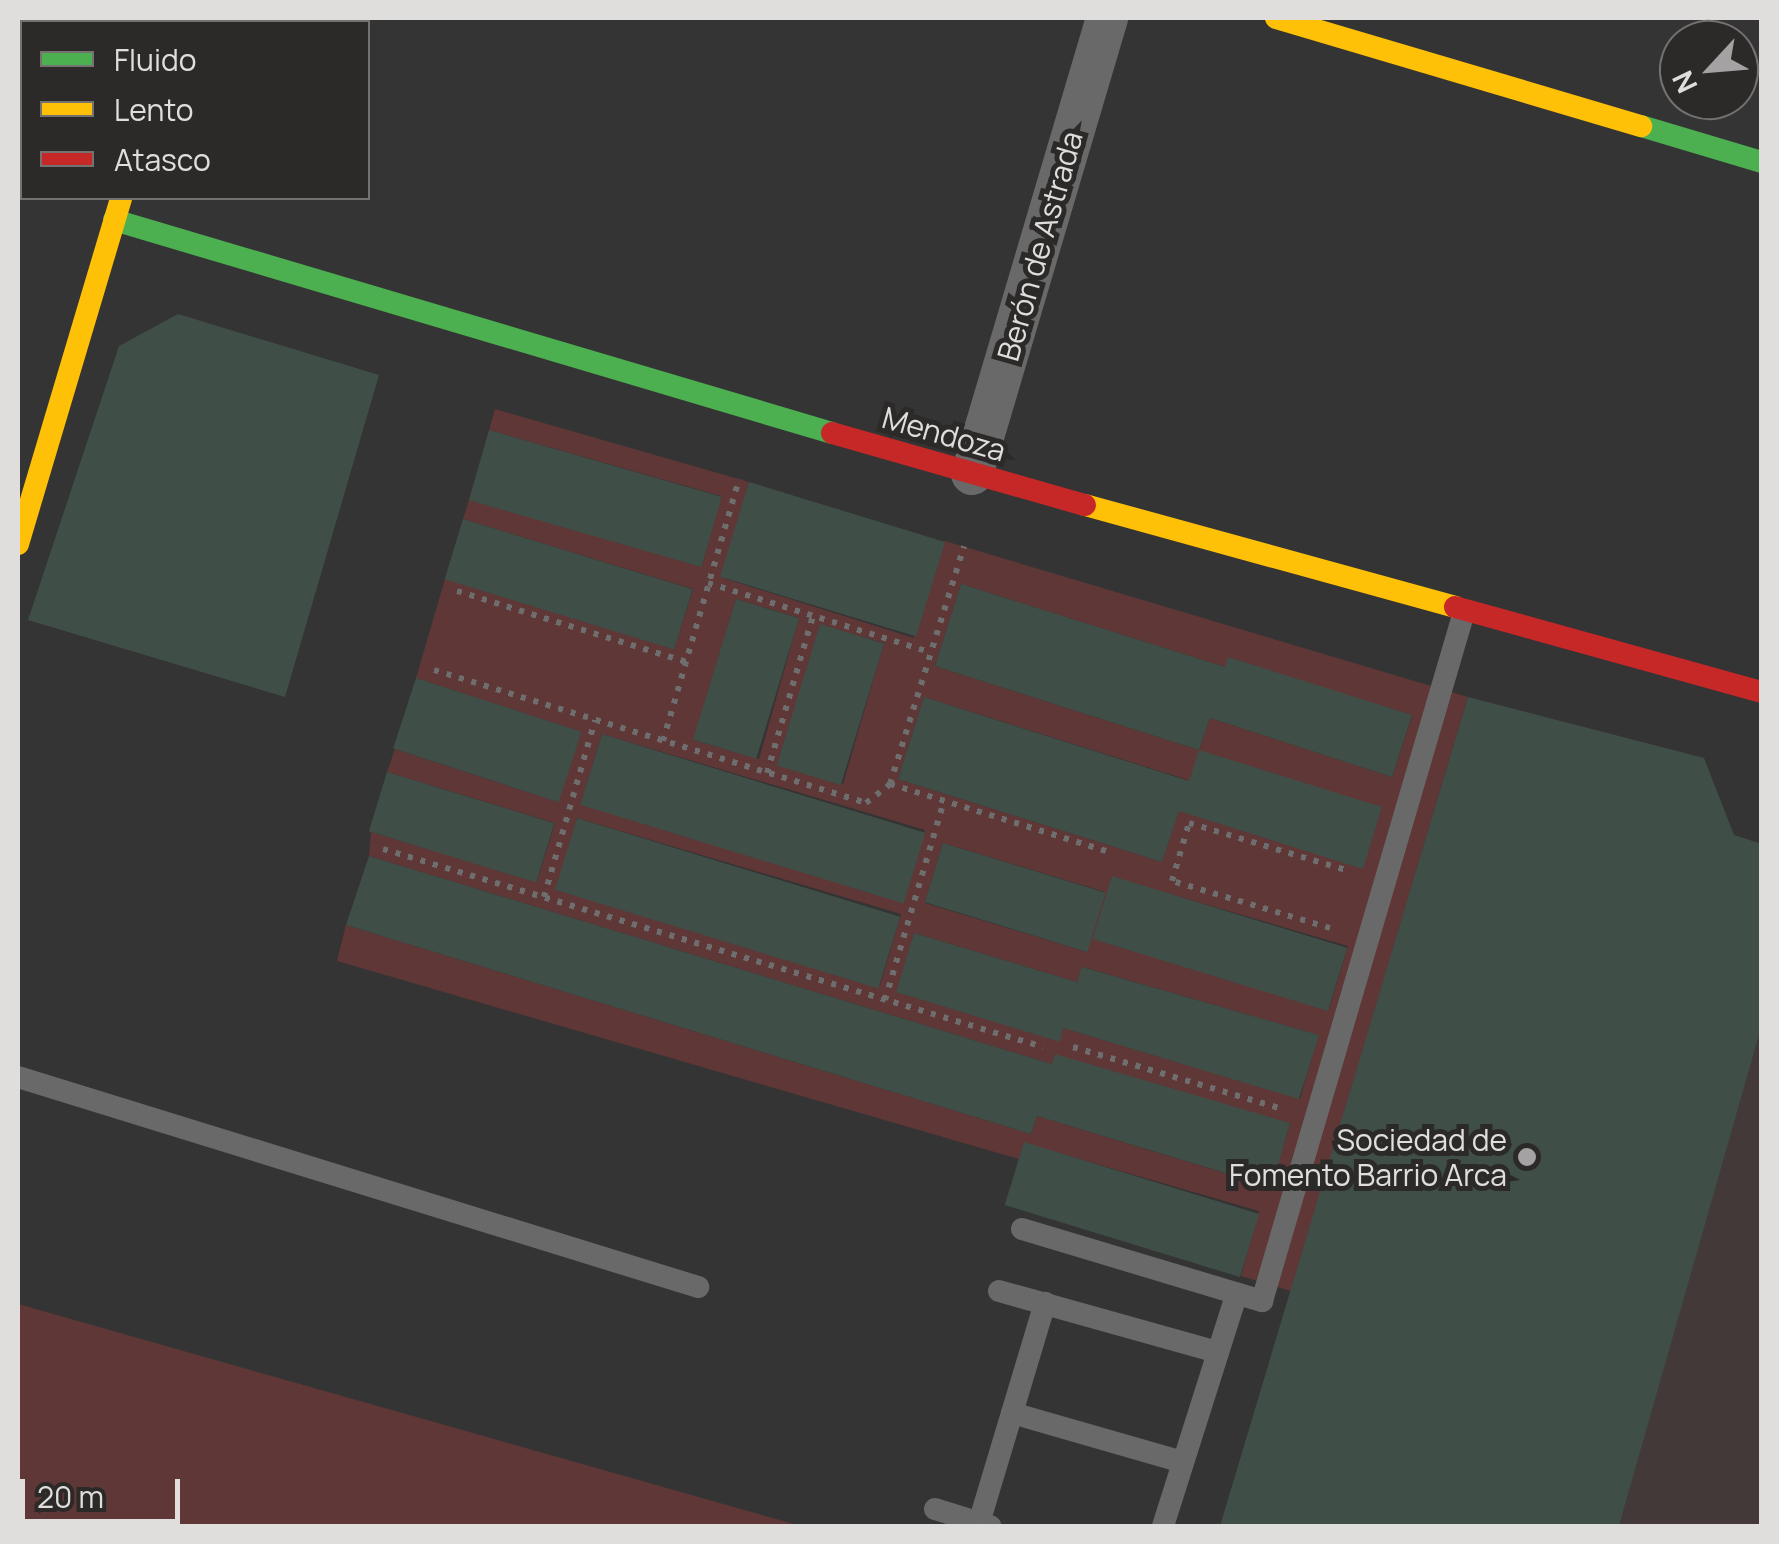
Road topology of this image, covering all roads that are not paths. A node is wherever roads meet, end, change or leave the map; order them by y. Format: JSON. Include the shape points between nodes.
{"nodes":[{"id":1,"x":1108,"y":18,"type":"edge"},
{"id":2,"x":1276,"y":18,"type":"edge"},
{"id":3,"x":1762,"y":162,"type":"edge"},
{"id":4,"x":117,"y":209,"type":"edge"},
{"id":5,"x":972,"y":474,"type":"junction"},
{"id":6,"x":18,"y":544,"type":"edge"},
{"id":7,"x":1464,"y":612,"type":"junction"},
{"id":8,"x":1762,"y":692,"type":"edge"},
{"id":9,"x":18,"y":1077,"type":"edge"},
{"id":10,"x":1022,"y":1229,"type":"dead end"},
{"id":11,"x":698,"y":1288,"type":"dead end"},
{"id":12,"x":999,"y":1291,"type":"dead end"},
{"id":13,"x":1237,"y":1294,"type":"junction"},
{"id":14,"x":1045,"y":1303,"type":"junction"},
{"id":15,"x":1218,"y":1352,"type":"junction"},
{"id":16,"x":1012,"y":1413,"type":"junction"},
{"id":17,"x":1183,"y":1462,"type":"junction"},
{"id":18,"x":935,"y":1509,"type":"dead end"},
{"id":19,"x":985,"y":1525,"type":"edge"},
{"id":20,"x":1163,"y":1526,"type":"edge"}],
"edges":[{"from":1,"to":5,"type":"street","name":"Berón de Astrada"},
{"from":2,"to":3,"type":"street"},
{"from":4,"to":5,"type":"street","name":"Mendoza"},
{"from":4,"to":6,"type":"street"},
{"from":5,"to":7,"type":"street","name":"Mendoza"},
{"from":7,"to":8,"type":"street","name":"Mendoza"},
{"from":7,"to":13,"type":"lane","via":[[1262,1301]]},
{"from":9,"to":11,"type":"lane"},
{"from":10,"to":13,"type":"lane"},
{"from":12,"to":14,"type":"lane"},
{"from":13,"to":15,"type":"lane"},
{"from":14,"to":15,"type":"lane"},
{"from":14,"to":16,"type":"lane"},
{"from":15,"to":17,"type":"lane"},
{"from":16,"to":17,"type":"lane"},
{"from":16,"to":19,"type":"lane"},
{"from":17,"to":20,"type":"lane"},
{"from":18,"to":19,"type":"lane"}]}
